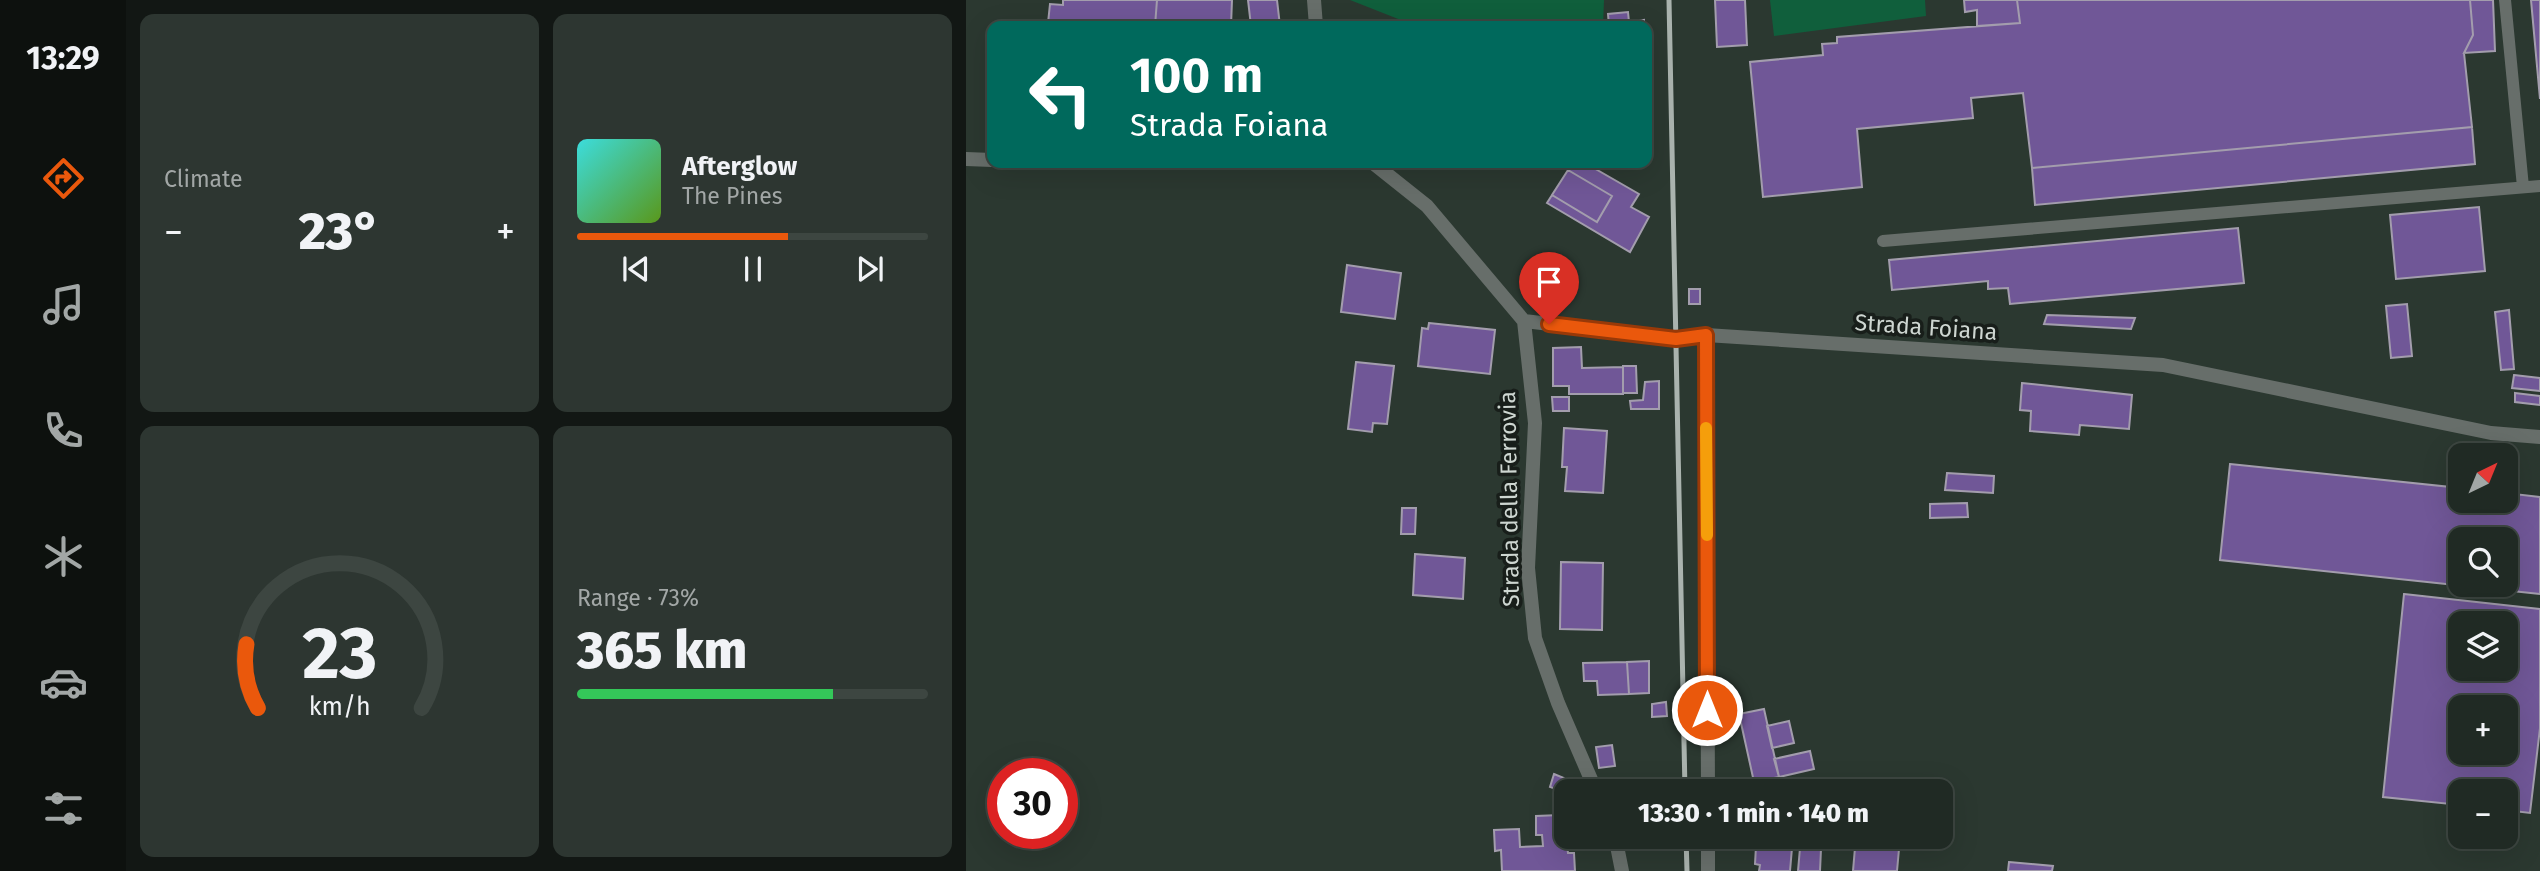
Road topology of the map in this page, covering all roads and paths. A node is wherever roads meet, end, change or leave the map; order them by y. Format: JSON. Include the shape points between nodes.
{"nodes":[{"id":1,"x":1314,"y":0,"type":"edge"},
{"id":2,"x":2505,"y":0,"type":"edge"},
{"id":3,"x":1316,"y":21,"type":"edge"},
{"id":4,"x":966,"y":159,"type":"edge"},
{"id":5,"x":987,"y":160,"type":"edge"},
{"id":6,"x":1379,"y":168,"type":"edge"},
{"id":7,"x":2540,"y":186,"type":"edge"},
{"id":8,"x":2523,"y":187,"type":"junction"},
{"id":9,"x":1883,"y":241,"type":"dead end"},
{"id":10,"x":1524,"y":321,"type":"junction"},
{"id":11,"x":1706,"y":335,"type":"junction"},
{"id":12,"x":2540,"y":437,"type":"edge"},
{"id":13,"x":1591,"y":779,"type":"edge"},
{"id":14,"x":1708,"y":779,"type":"edge"},
{"id":15,"x":1618,"y":849,"type":"edge"},
{"id":16,"x":1708,"y":849,"type":"edge"},
{"id":17,"x":1622,"y":871,"type":"edge"},
{"id":18,"x":1708,"y":871,"type":"edge"}],
"edges":[{"from":1,"to":3,"type":"street"},
{"from":2,"to":8,"type":"lane"},
{"from":4,"to":5,"type":"street"},
{"from":6,"to":10,"type":"street","via":[[1427,206]]},
{"from":7,"to":8,"type":"lane"},
{"from":8,"to":9,"type":"lane"},
{"from":10,"to":11,"type":"street","name":"Strada Foiana","via":[[1676,339]]},
{"from":10,"to":13,"type":"street","name":"Strada della Ferrovia","via":[[1535,423],[1528,568],[1535,638]]},
{"from":11,"to":12,"type":"street","name":"Strada Foiana","via":[[2163,365],[2491,433]]},
{"from":11,"to":14,"type":"street"},
{"from":15,"to":17,"type":"street"},
{"from":16,"to":18,"type":"street"}]}
